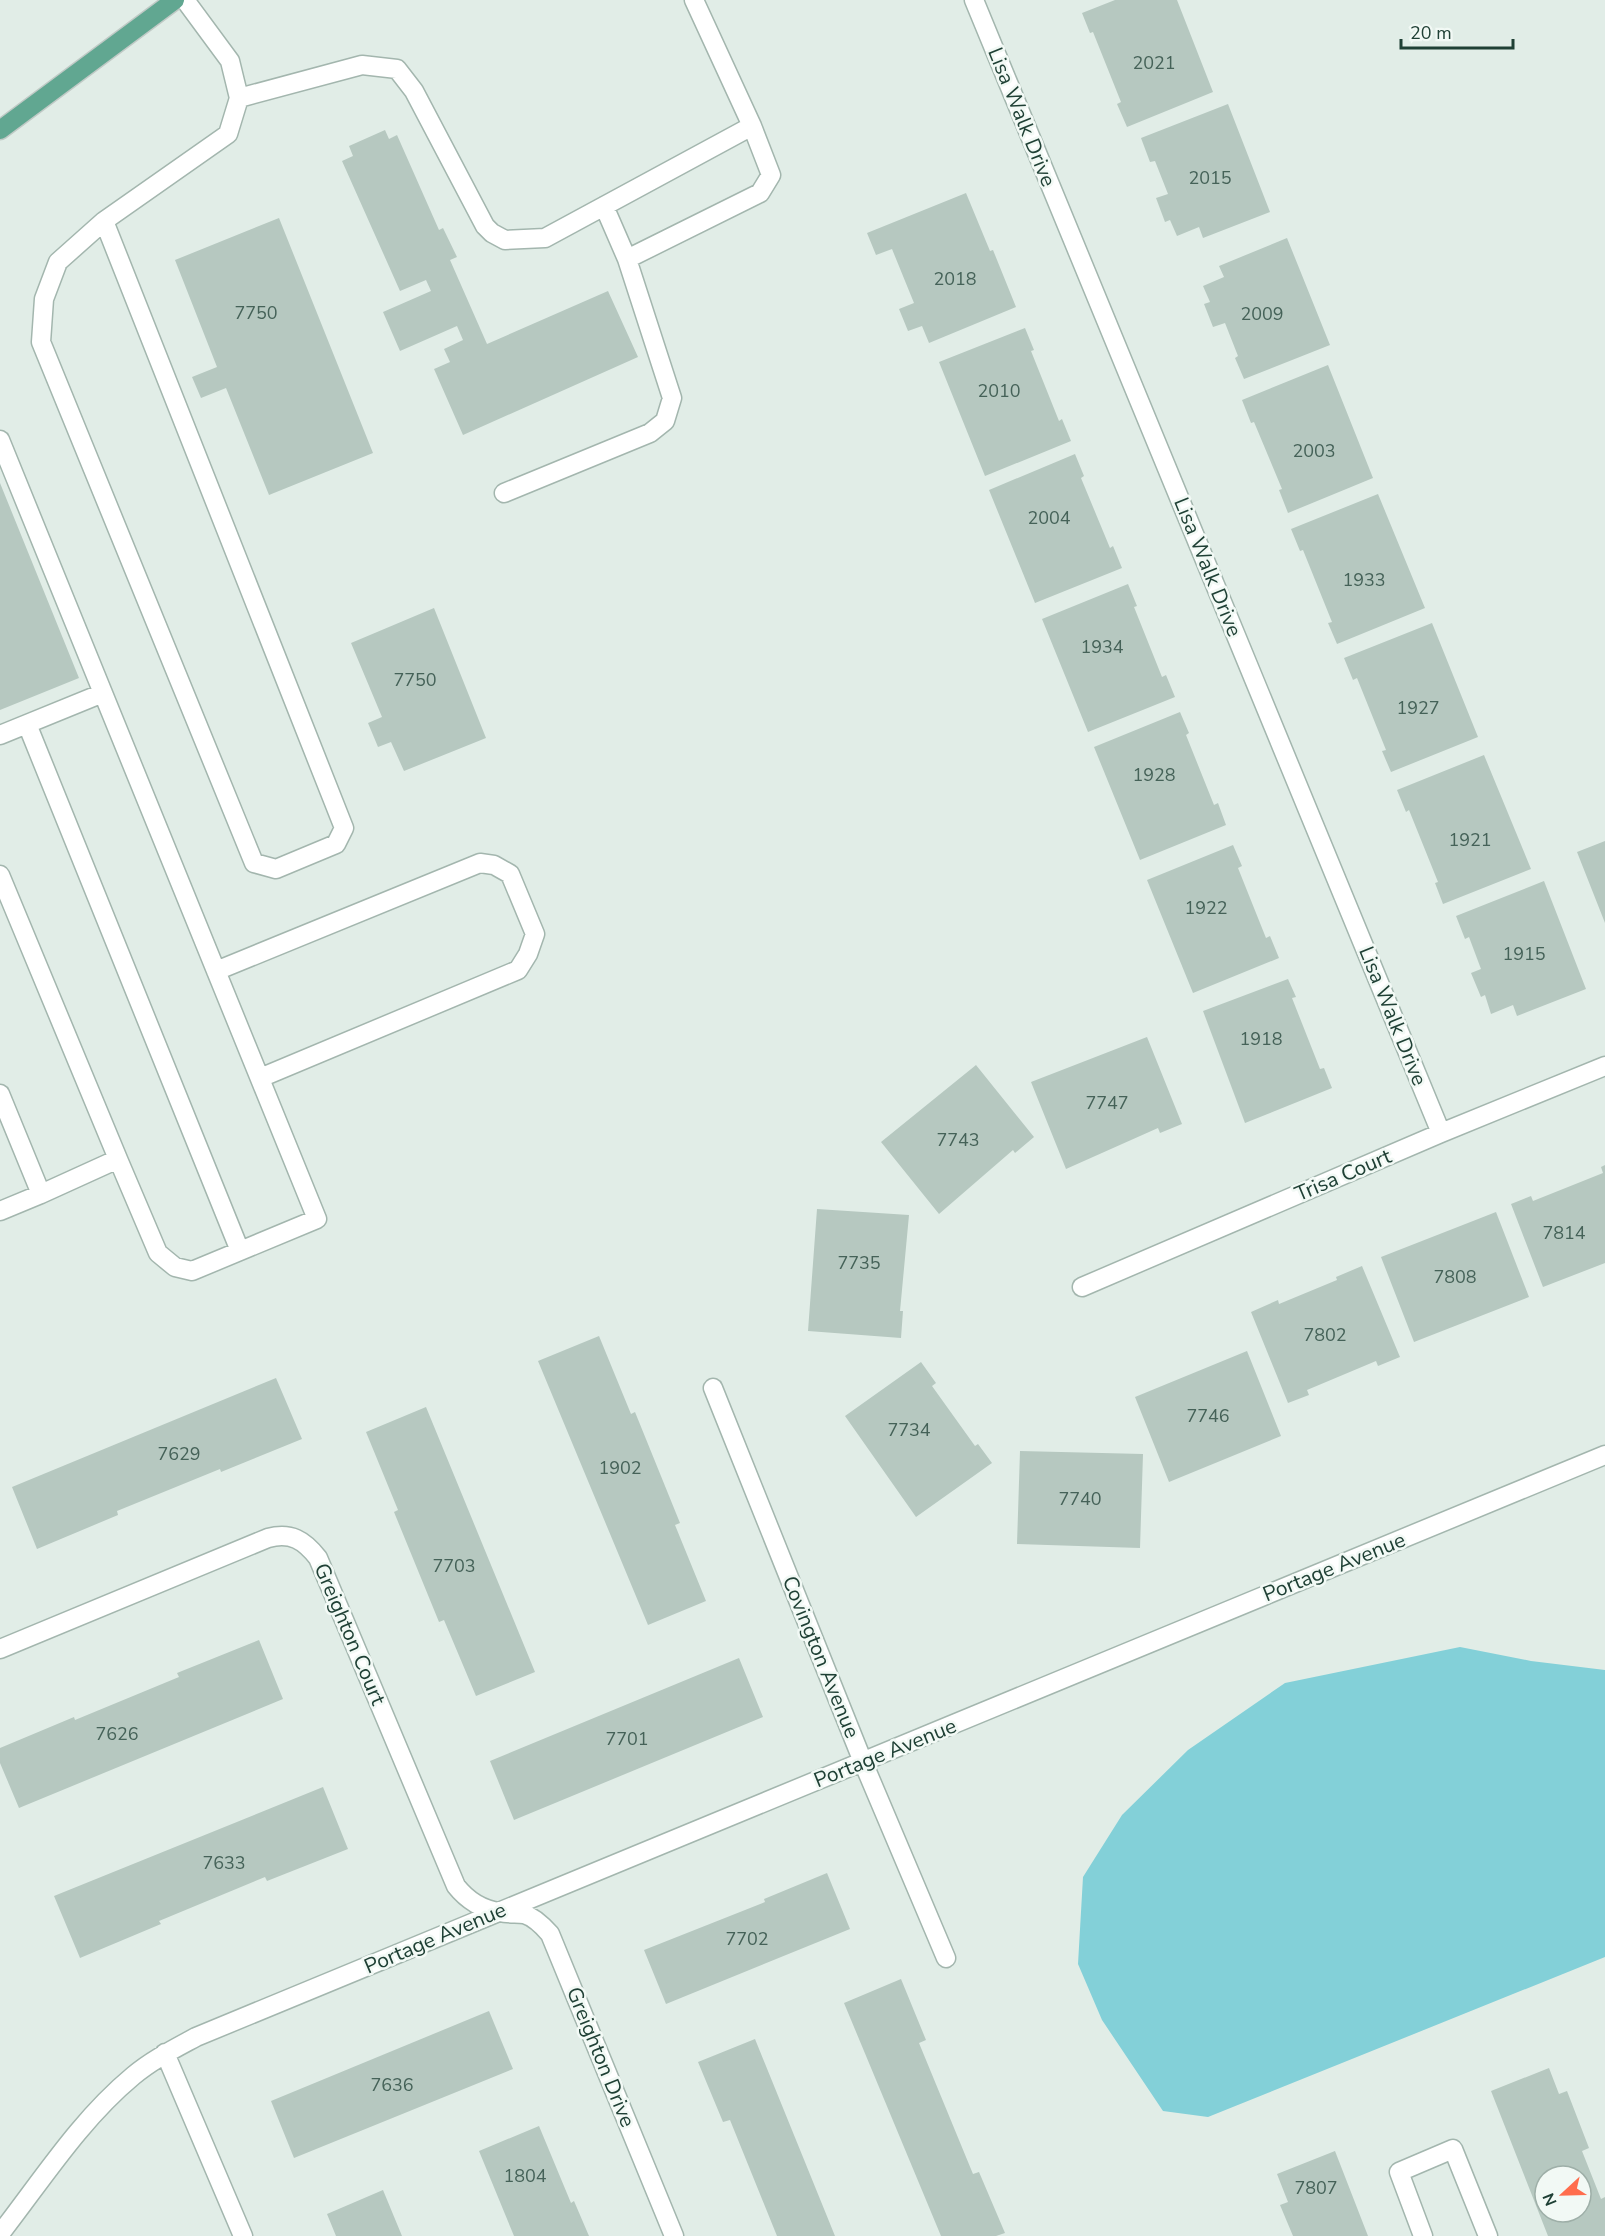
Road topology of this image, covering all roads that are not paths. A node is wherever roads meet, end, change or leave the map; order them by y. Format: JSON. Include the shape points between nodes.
{"nodes":[{"id":1,"x":175,"y":0,"type":"edge"},
{"id":2,"x":185,"y":0,"type":"edge"},
{"id":3,"x":694,"y":0,"type":"edge"},
{"id":4,"x":974,"y":0,"type":"edge"},
{"id":5,"x":239,"y":98,"type":"junction"},
{"id":6,"x":752,"y":126,"type":"junction"},
{"id":7,"x":0,"y":130,"type":"edge"},
{"id":8,"x":604,"y":206,"type":"junction"},
{"id":9,"x":104,"y":221,"type":"junction"},
{"id":10,"x":627,"y":259,"type":"junction"},
{"id":11,"x":0,"y":440,"type":"edge"},
{"id":12,"x":504,"y":493,"type":"dead end"},
{"id":13,"x":103,"y":693,"type":"junction"},
{"id":14,"x":27,"y":724,"type":"junction"},
{"id":15,"x":0,"y":735,"type":"edge"},
{"id":16,"x":0,"y":875,"type":"edge"},
{"id":17,"x":216,"y":971,"type":"junction"},
{"id":18,"x":1605,"y":1066,"type":"edge"},
{"id":19,"x":260,"y":1078,"type":"junction"},
{"id":20,"x":0,"y":1095,"type":"edge"},
{"id":21,"x":1441,"y":1133,"type":"junction"},
{"id":22,"x":118,"y":1159,"type":"junction"},
{"id":23,"x":41,"y":1194,"type":"junction"},
{"id":24,"x":0,"y":1211,"type":"edge"},
{"id":25,"x":240,"y":1251,"type":"junction"},
{"id":26,"x":1082,"y":1287,"type":"dead end"},
{"id":27,"x":713,"y":1388,"type":"dead end"},
{"id":28,"x":1605,"y":1455,"type":"edge"},
{"id":29,"x":0,"y":1649,"type":"edge"},
{"id":30,"x":863,"y":1762,"type":"junction"},
{"id":31,"x":496,"y":1912,"type":"junction"},
{"id":32,"x":946,"y":1958,"type":"dead end"},
{"id":33,"x":165,"y":2053,"type":"junction"},
{"id":34,"x":0,"y":2234,"type":"edge"},
{"id":35,"x":243,"y":2236,"type":"edge"},
{"id":36,"x":674,"y":2236,"type":"edge"},
{"id":37,"x":1423,"y":2236,"type":"edge"},
{"id":38,"x":1488,"y":2236,"type":"edge"}],
"edges":[{"from":1,"to":7,"type":"main road"},
{"from":2,"to":5,"type":"street","via":[[230,61]]},
{"from":3,"to":6,"type":"street"},
{"from":4,"to":21,"type":"street","name":"Lisa Walk Drive"},
{"from":5,"to":8,"type":"street","via":[[362,65],[398,69],[492,233],[505,240],[545,238]]},
{"from":5,"to":9,"type":"street","via":[[228,134]]},
{"from":6,"to":8,"type":"street"},
{"from":6,"to":10,"type":"street","via":[[771,175],[760,193]]},
{"from":8,"to":10,"type":"street"},
{"from":9,"to":9,"type":"street","via":[[58,262],[44,299],[41,342],[254,863],[276,869],[336,844],[344,828]]},
{"from":10,"to":12,"type":"street","via":[[672,398],[665,422],[650,433]]},
{"from":11,"to":13,"type":"street"},
{"from":13,"to":14,"type":"street"},
{"from":13,"to":17,"type":"street"},
{"from":14,"to":15,"type":"street"},
{"from":14,"to":25,"type":"street"},
{"from":16,"to":22,"type":"street"},
{"from":17,"to":19,"type":"street"},
{"from":17,"to":19,"type":"street","via":[[480,863],[510,874],[535,934],[518,970]]},
{"from":18,"to":21,"type":"street","name":"Trisa Court"},
{"from":19,"to":25,"type":"street","via":[[317,1219]]},
{"from":20,"to":23,"type":"street"},
{"from":21,"to":26,"type":"street","name":"Trisa Court"},
{"from":22,"to":23,"type":"street"},
{"from":22,"to":25,"type":"street","via":[[158,1253],[175,1267],[192,1271]]},
{"from":23,"to":24,"type":"street"},
{"from":27,"to":30,"type":"street","name":"Covington Avenue"},
{"from":28,"to":30,"type":"street","name":"Portage Avenue"},
{"from":29,"to":31,"type":"street","name":"Greighton Court","via":[[268,1538],[298,1538],[318,1558],[456,1886],[479,1906]]},
{"from":30,"to":31,"type":"street","name":"Portage Avenue"},
{"from":30,"to":32,"type":"street","name":"Covington Avenue"},
{"from":31,"to":33,"type":"street","name":"Portage Avenue"},
{"from":31,"to":36,"type":"street","name":"Greighton Drive","via":[[525,1915],[550,1934]]},
{"from":33,"to":34,"type":"street","name":"Portage Avenue","via":[[101,2104]]},
{"from":33,"to":35,"type":"street"},
{"from":37,"to":38,"type":"street","via":[[1399,2172],[1453,2149]]}]}
